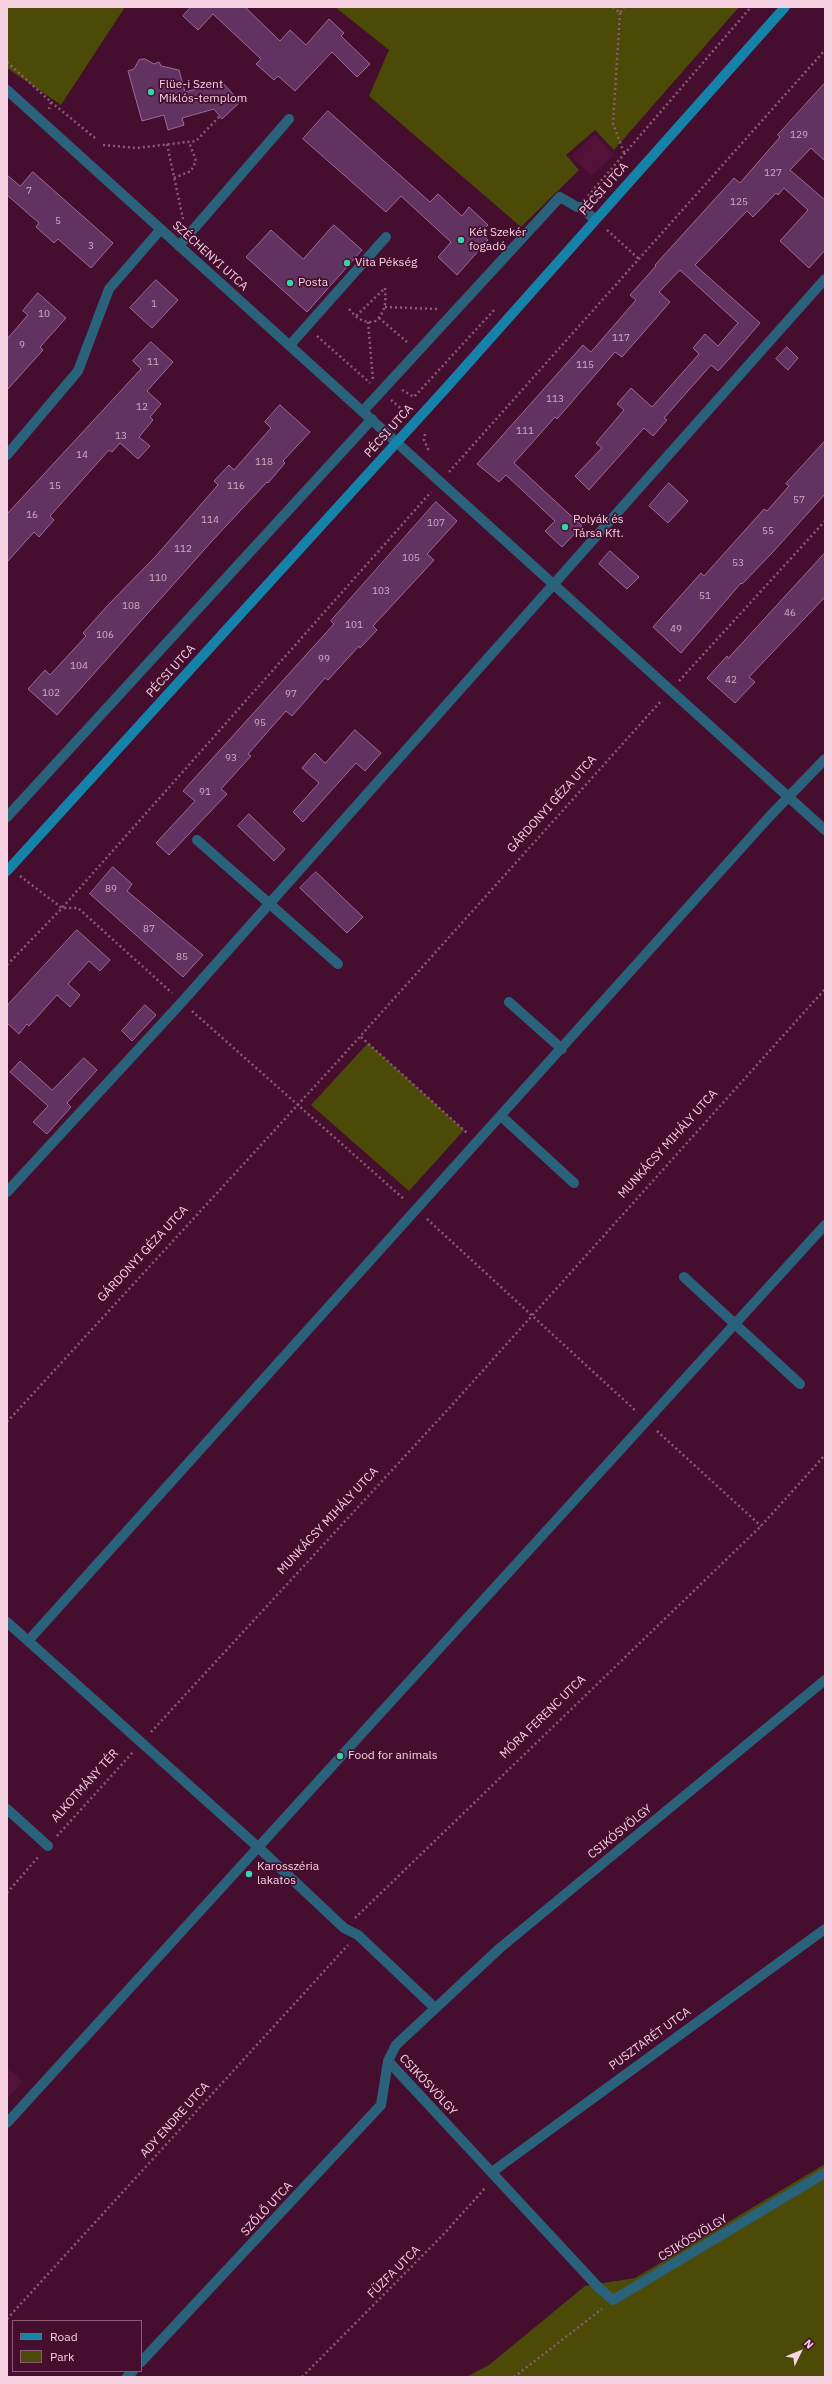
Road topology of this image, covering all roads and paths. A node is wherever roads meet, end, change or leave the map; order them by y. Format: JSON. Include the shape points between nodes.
{"nodes":[{"id":1,"x":613,"y":7,"type":"edge"},
{"id":2,"x":624,"y":7,"type":"edge"},
{"id":3,"x":751,"y":7,"type":"edge"},
{"id":4,"x":785,"y":7,"type":"edge"},
{"id":5,"x":620,"y":13,"type":"junction"},
{"id":6,"x":825,"y":50,"type":"edge"},
{"id":7,"x":7,"y":62,"type":"edge"},
{"id":8,"x":7,"y":90,"type":"edge"},
{"id":9,"x":50,"y":102,"type":"junction"},
{"id":10,"x":220,"y":116,"type":"dead end"},
{"id":11,"x":289,"y":119,"type":"dead end"},
{"id":12,"x":44,"y":125,"type":"junction"},
{"id":13,"x":95,"y":138,"type":"dead end"},
{"id":14,"x":189,"y":142,"type":"junction"},
{"id":15,"x":167,"y":144,"type":"junction"},
{"id":16,"x":104,"y":145,"type":"dead end"},
{"id":17,"x":625,"y":155,"type":"junction"},
{"id":18,"x":174,"y":178,"type":"junction"},
{"id":19,"x":577,"y":207,"type":"junction"},
{"id":20,"x":594,"y":219,"type":"junction"},
{"id":21,"x":161,"y":229,"type":"junction"},
{"id":22,"x":187,"y":237,"type":"junction"},
{"id":23,"x":386,"y":238,"type":"dead end"},
{"id":24,"x":179,"y":246,"type":"junction"},
{"id":25,"x":639,"y":259,"type":"junction"},
{"id":26,"x":825,"y":279,"type":"edge"},
{"id":27,"x":500,"y":304,"type":"dead end"},
{"id":28,"x":385,"y":307,"type":"junction"},
{"id":29,"x":349,"y":309,"type":"dead end"},
{"id":30,"x":442,"y":309,"type":"dead end"},
{"id":31,"x":356,"y":316,"type":"junction"},
{"id":32,"x":379,"y":318,"type":"junction"},
{"id":33,"x":368,"y":322,"type":"junction"},
{"id":34,"x":306,"y":327,"type":"junction"},
{"id":35,"x":290,"y":345,"type":"junction"},
{"id":36,"x":410,"y":345,"type":"dead end"},
{"id":37,"x":390,"y":383,"type":"junction"},
{"id":38,"x":363,"y":411,"type":"junction"},
{"id":39,"x":372,"y":419,"type":"junction"},
{"id":40,"x":397,"y":441,"type":"junction"},
{"id":41,"x":7,"y":455,"type":"edge"},
{"id":42,"x":441,"y":481,"type":"junction"},
{"id":43,"x":825,"y":522,"type":"edge"},
{"id":44,"x":555,"y":583,"type":"junction"},
{"id":45,"x":672,"y":689,"type":"junction"},
{"id":46,"x":825,"y":759,"type":"edge"},
{"id":47,"x":788,"y":796,"type":"junction"},
{"id":48,"x":7,"y":817,"type":"edge"},
{"id":49,"x":825,"y":830,"type":"edge"},
{"id":50,"x":197,"y":840,"type":"dead end"},
{"id":51,"x":8,"y":870,"type":"edge"},
{"id":52,"x":269,"y":903,"type":"junction"},
{"id":53,"x":62,"y":908,"type":"junction"},
{"id":54,"x":338,"y":964,"type":"dead end"},
{"id":55,"x":7,"y":965,"type":"edge"},
{"id":56,"x":825,"y":989,"type":"edge"},
{"id":57,"x":182,"y":1002,"type":"junction"},
{"id":58,"x":509,"y":1002,"type":"dead end"},
{"id":59,"x":361,"y":1037,"type":"junction"},
{"id":60,"x":562,"y":1049,"type":"junction"},
{"id":61,"x":299,"y":1105,"type":"junction"},
{"id":62,"x":501,"y":1116,"type":"junction"},
{"id":63,"x":477,"y":1142,"type":"junction"},
{"id":64,"x":574,"y":1183,"type":"dead end"},
{"id":65,"x":7,"y":1192,"type":"edge"},
{"id":66,"x":416,"y":1210,"type":"junction"},
{"id":67,"x":825,"y":1225,"type":"edge"},
{"id":68,"x":684,"y":1276,"type":"dead end"},
{"id":69,"x":532,"y":1316,"type":"junction"},
{"id":70,"x":736,"y":1323,"type":"junction"},
{"id":71,"x":800,"y":1384,"type":"dead end"},
{"id":72,"x":7,"y":1422,"type":"edge"},
{"id":73,"x":647,"y":1422,"type":"junction"},
{"id":74,"x":825,"y":1455,"type":"edge"},
{"id":75,"x":761,"y":1526,"type":"junction"},
{"id":76,"x":7,"y":1622,"type":"edge"},
{"id":77,"x":28,"y":1641,"type":"junction"},
{"id":78,"x":825,"y":1680,"type":"edge"},
{"id":79,"x":141,"y":1742,"type":"junction"},
{"id":80,"x":7,"y":1810,"type":"edge"},
{"id":81,"x":48,"y":1846,"type":"junction"},
{"id":82,"x":259,"y":1848,"type":"junction"},
{"id":83,"x":7,"y":1893,"type":"edge"},
{"id":84,"x":344,"y":1928,"type":"junction"},
{"id":85,"x":825,"y":1929,"type":"edge"},
{"id":86,"x":358,"y":1935,"type":"junction"},
{"id":87,"x":435,"y":2008,"type":"junction"},
{"id":88,"x":388,"y":2061,"type":"junction"},
{"id":89,"x":7,"y":2123,"type":"edge"},
{"id":90,"x":825,"y":2173,"type":"edge"},
{"id":91,"x":494,"y":2174,"type":"junction"},
{"id":92,"x":614,"y":2300,"type":"junction"},
{"id":93,"x":7,"y":2318,"type":"edge"},
{"id":94,"x":142,"y":2361,"type":"edge"},
{"id":95,"x":302,"y":2377,"type":"edge"},
{"id":96,"x":514,"y":2377,"type":"edge"}],
"edges":[{"from":1,"to":5,"type":"path"},
{"from":2,"to":5,"type":"path"},
{"from":3,"to":17,"type":"path"},
{"from":4,"to":20,"type":"main road","name":"PÉCSI UTCA"},
{"from":5,"to":17,"type":"path","via":[[613,124]]},
{"from":6,"to":25,"type":"path"},
{"from":7,"to":9,"type":"path"},
{"from":8,"to":12,"type":"street","name":"SZÉCHENYI UTCA"},
{"from":9,"to":12,"type":"path"},
{"from":9,"to":13,"type":"path"},
{"from":10,"to":14,"type":"path","via":[[196,141]]},
{"from":11,"to":22,"type":"street"},
{"from":12,"to":21,"type":"street","name":"SZÉCHENYI UTCA"},
{"from":14,"to":15,"type":"path"},
{"from":14,"to":18,"type":"path","via":[[196,161],[191,170]]},
{"from":15,"to":16,"type":"path","via":[[138,148]]},
{"from":15,"to":18,"type":"path"},
{"from":17,"to":19,"type":"path"},
{"from":18,"to":22,"type":"path"},
{"from":19,"to":20,"type":"street","via":[[581,207]]},
{"from":19,"to":37,"type":"street","via":[[560,197]]},
{"from":20,"to":25,"type":"path"},
{"from":20,"to":40,"type":"main road","name":"PÉCSI UTCA"},
{"from":21,"to":24,"type":"street","name":"SZÉCHENYI UTCA"},
{"from":21,"to":41,"type":"street","via":[[109,289],[78,371]]},
{"from":22,"to":24,"type":"street"},
{"from":23,"to":34,"type":"street"},
{"from":24,"to":35,"type":"street","name":"SZÉCHENYI UTCA"},
{"from":25,"to":42,"type":"path"},
{"from":26,"to":44,"type":"street"},
{"from":27,"to":37,"type":"path","via":[[414,396]]},
{"from":28,"to":30,"type":"path"},
{"from":28,"to":31,"type":"path","via":[[385,288]]},
{"from":28,"to":32,"type":"path"},
{"from":29,"to":31,"type":"path"},
{"from":31,"to":33,"type":"path"},
{"from":32,"to":33,"type":"path","via":[[374,322]]},
{"from":32,"to":36,"type":"path"},
{"from":33,"to":34,"type":"path","via":[[374,386]]},
{"from":34,"to":35,"type":"street"},
{"from":35,"to":38,"type":"street","name":"SZÉCHENYI UTCA"},
{"from":37,"to":38,"type":"street"},
{"from":38,"to":39,"type":"street","name":"SZÉCHENYI UTCA"},
{"from":39,"to":40,"type":"street","name":"SZÉCHENYI UTCA"},
{"from":39,"to":48,"type":"street"},
{"from":40,"to":42,"type":"street","name":"SZÉCHENYI UTCA"},
{"from":40,"to":51,"type":"main road","name":"PÉCSI UTCA"},
{"from":42,"to":44,"type":"street","name":"SZÉCHENYI UTCA"},
{"from":42,"to":53,"type":"path"},
{"from":43,"to":45,"type":"path","name":"GÁRDONYI GÉZA UTCA"},
{"from":44,"to":45,"type":"street","name":"SZÉCHENYI UTCA"},
{"from":44,"to":52,"type":"street"},
{"from":45,"to":47,"type":"street","name":"SZÉCHENYI UTCA"},
{"from":45,"to":59,"type":"path","name":"GÁRDONYI GÉZA UTCA"},
{"from":46,"to":47,"type":"street"},
{"from":47,"to":49,"type":"street","name":"SZÉCHENYI UTCA"},
{"from":47,"to":60,"type":"street"},
{"from":50,"to":52,"type":"street"},
{"from":51,"to":53,"type":"path","via":[[30,881]]},
{"from":52,"to":54,"type":"street"},
{"from":52,"to":57,"type":"street"},
{"from":53,"to":55,"type":"path"},
{"from":53,"to":57,"type":"path","via":[[78,908]]},
{"from":56,"to":69,"type":"path","name":"MUNKÁCSY MIHÁLY UTCA"},
{"from":57,"to":61,"type":"path"},
{"from":57,"to":65,"type":"street"},
{"from":58,"to":60,"type":"street"},
{"from":59,"to":61,"type":"path","name":"GÁRDONYI GÉZA UTCA"},
{"from":59,"to":63,"type":"path"},
{"from":60,"to":62,"type":"street"},
{"from":61,"to":66,"type":"path"},
{"from":61,"to":72,"type":"path","name":"GÁRDONYI GÉZA UTCA"},
{"from":62,"to":63,"type":"street"},
{"from":62,"to":64,"type":"street"},
{"from":63,"to":66,"type":"street"},
{"from":66,"to":69,"type":"path"},
{"from":66,"to":77,"type":"street"},
{"from":67,"to":70,"type":"street"},
{"from":68,"to":70,"type":"street"},
{"from":69,"to":73,"type":"path"},
{"from":69,"to":79,"type":"path","name":"MUNKÁCSY MIHÁLY UTCA"},
{"from":70,"to":71,"type":"street"},
{"from":70,"to":73,"type":"street"},
{"from":73,"to":75,"type":"path"},
{"from":73,"to":82,"type":"street"},
{"from":74,"to":75,"type":"path","name":"MÓRA FERENC UTCA"},
{"from":75,"to":84,"type":"path","name":"MÓRA FERENC UTCA"},
{"from":76,"to":77,"type":"street"},
{"from":77,"to":79,"type":"street"},
{"from":78,"to":87,"type":"street","name":"CSIKÓSVÖLGY","via":[[500,1948]]},
{"from":79,"to":81,"type":"path","name":"ALKOTMÁNY TÉR"},
{"from":79,"to":82,"type":"street"},
{"from":80,"to":81,"type":"street"},
{"from":81,"to":83,"type":"path","name":"ALKOTMÁNY TÉR"},
{"from":82,"to":84,"type":"street"},
{"from":82,"to":89,"type":"street"},
{"from":84,"to":86,"type":"street"},
{"from":85,"to":91,"type":"street","name":"PUSZTARÉT UTCA"},
{"from":86,"to":87,"type":"street"},
{"from":86,"to":93,"type":"path","name":"ADY ENDRE UTCA"},
{"from":87,"to":88,"type":"street","name":"CSIKÓSVÖLGY","via":[[396,2045]]},
{"from":88,"to":91,"type":"street","name":"CSIKÓSVÖLGY"},
{"from":88,"to":94,"type":"street","name":"SZŐLŐ UTCA","via":[[381,2105],[375,2113]]},
{"from":90,"to":92,"type":"street","name":"CSIKÓSVÖLGY"},
{"from":91,"to":92,"type":"street","name":"CSIKÓSVÖLGY","via":[[599,2288]]},
{"from":91,"to":95,"type":"path","name":"FÜZFA UTCA","via":[[442,2236]]},
{"from":92,"to":96,"type":"path"}]}
